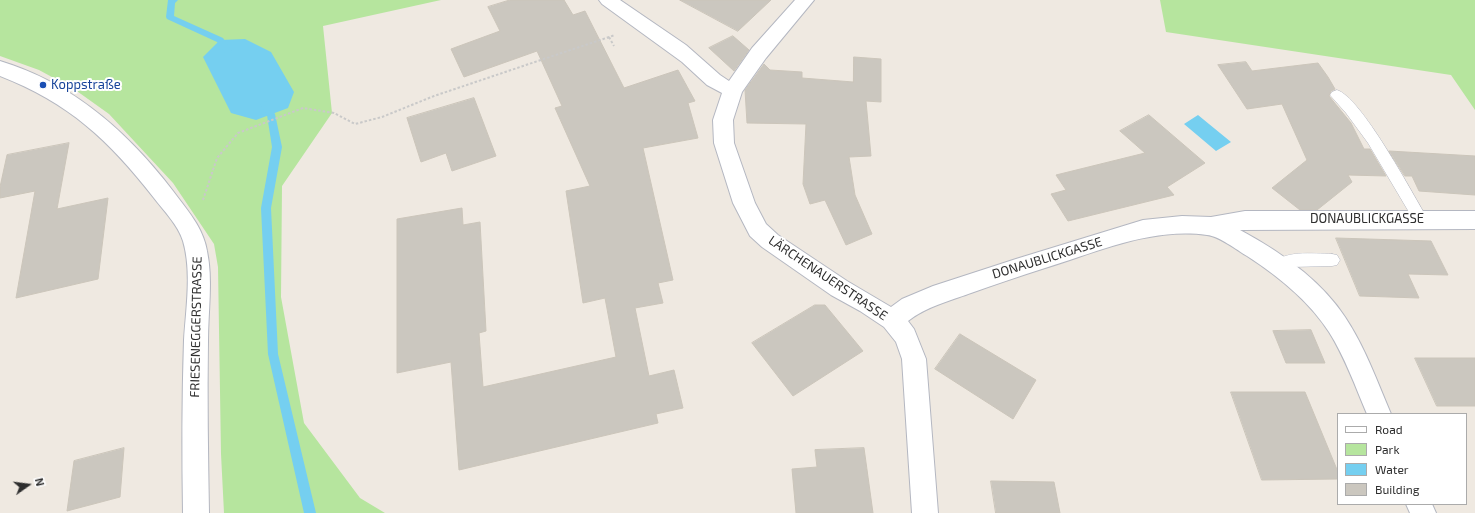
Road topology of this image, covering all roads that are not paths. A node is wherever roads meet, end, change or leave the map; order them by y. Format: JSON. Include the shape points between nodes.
{"nodes":[{"id":1,"x":608,"y":0,"type":"edge"},
{"id":2,"x":805,"y":0,"type":"edge"},
{"id":3,"x":0,"y":68,"type":"edge"},
{"id":4,"x":733,"y":90,"type":"junction"},
{"id":5,"x":1337,"y":95,"type":"dead end"},
{"id":6,"x":1421,"y":220,"type":"junction"},
{"id":7,"x":1475,"y":220,"type":"edge"},
{"id":8,"x":1211,"y":226,"type":"junction"},
{"id":9,"x":1332,"y":260,"type":"dead end"},
{"id":10,"x":1279,"y":267,"type":"junction"},
{"id":11,"x":892,"y":320,"type":"junction"},
{"id":12,"x":1379,"y":413,"type":"edge"},
{"id":13,"x":196,"y":513,"type":"edge"},
{"id":14,"x":925,"y":513,"type":"edge"}],
"edges":[{"from":1,"to":4,"type":"street","via":[[690,57],[710,78]]},
{"from":2,"to":4,"type":"street","name":"LÄRCHENAUERSTRASSE","via":[[759,53]]},
{"from":3,"to":13,"type":"street","name":"FRIESENEGGERSTRASSE","via":[[68,99],[105,127],[147,173],[180,215],[194,240],[198,264]]},
{"from":4,"to":11,"type":"street","name":"LÄRCHENAUERSTRASSE","via":[[723,120],[724,142],[744,203],[758,230],[839,288]]},
{"from":5,"to":6,"type":"lane","via":[[1373,139]]},
{"from":6,"to":7,"type":"street","name":"DONAUBLICKGASSE"},
{"from":6,"to":8,"type":"street","name":"DONAUBLICKGASSE","via":[[1245,220]]},
{"from":8,"to":10,"type":"street","name":"DONAUBLICKGASSE","via":[[1249,246]]},
{"from":8,"to":11,"type":"street","name":"DONAUBLICKGASSE","via":[[1160,226],[1125,234],[933,296],[910,306]]},
{"from":9,"to":10,"type":"lane","via":[[1287,261]]},
{"from":10,"to":12,"type":"street","name":"DONAUBLICKGASSE","via":[[1313,295],[1336,324]]},
{"from":11,"to":14,"type":"street","name":"LÄRCHENAUERSTRASSE","via":[[906,336],[914,360]]}]}
